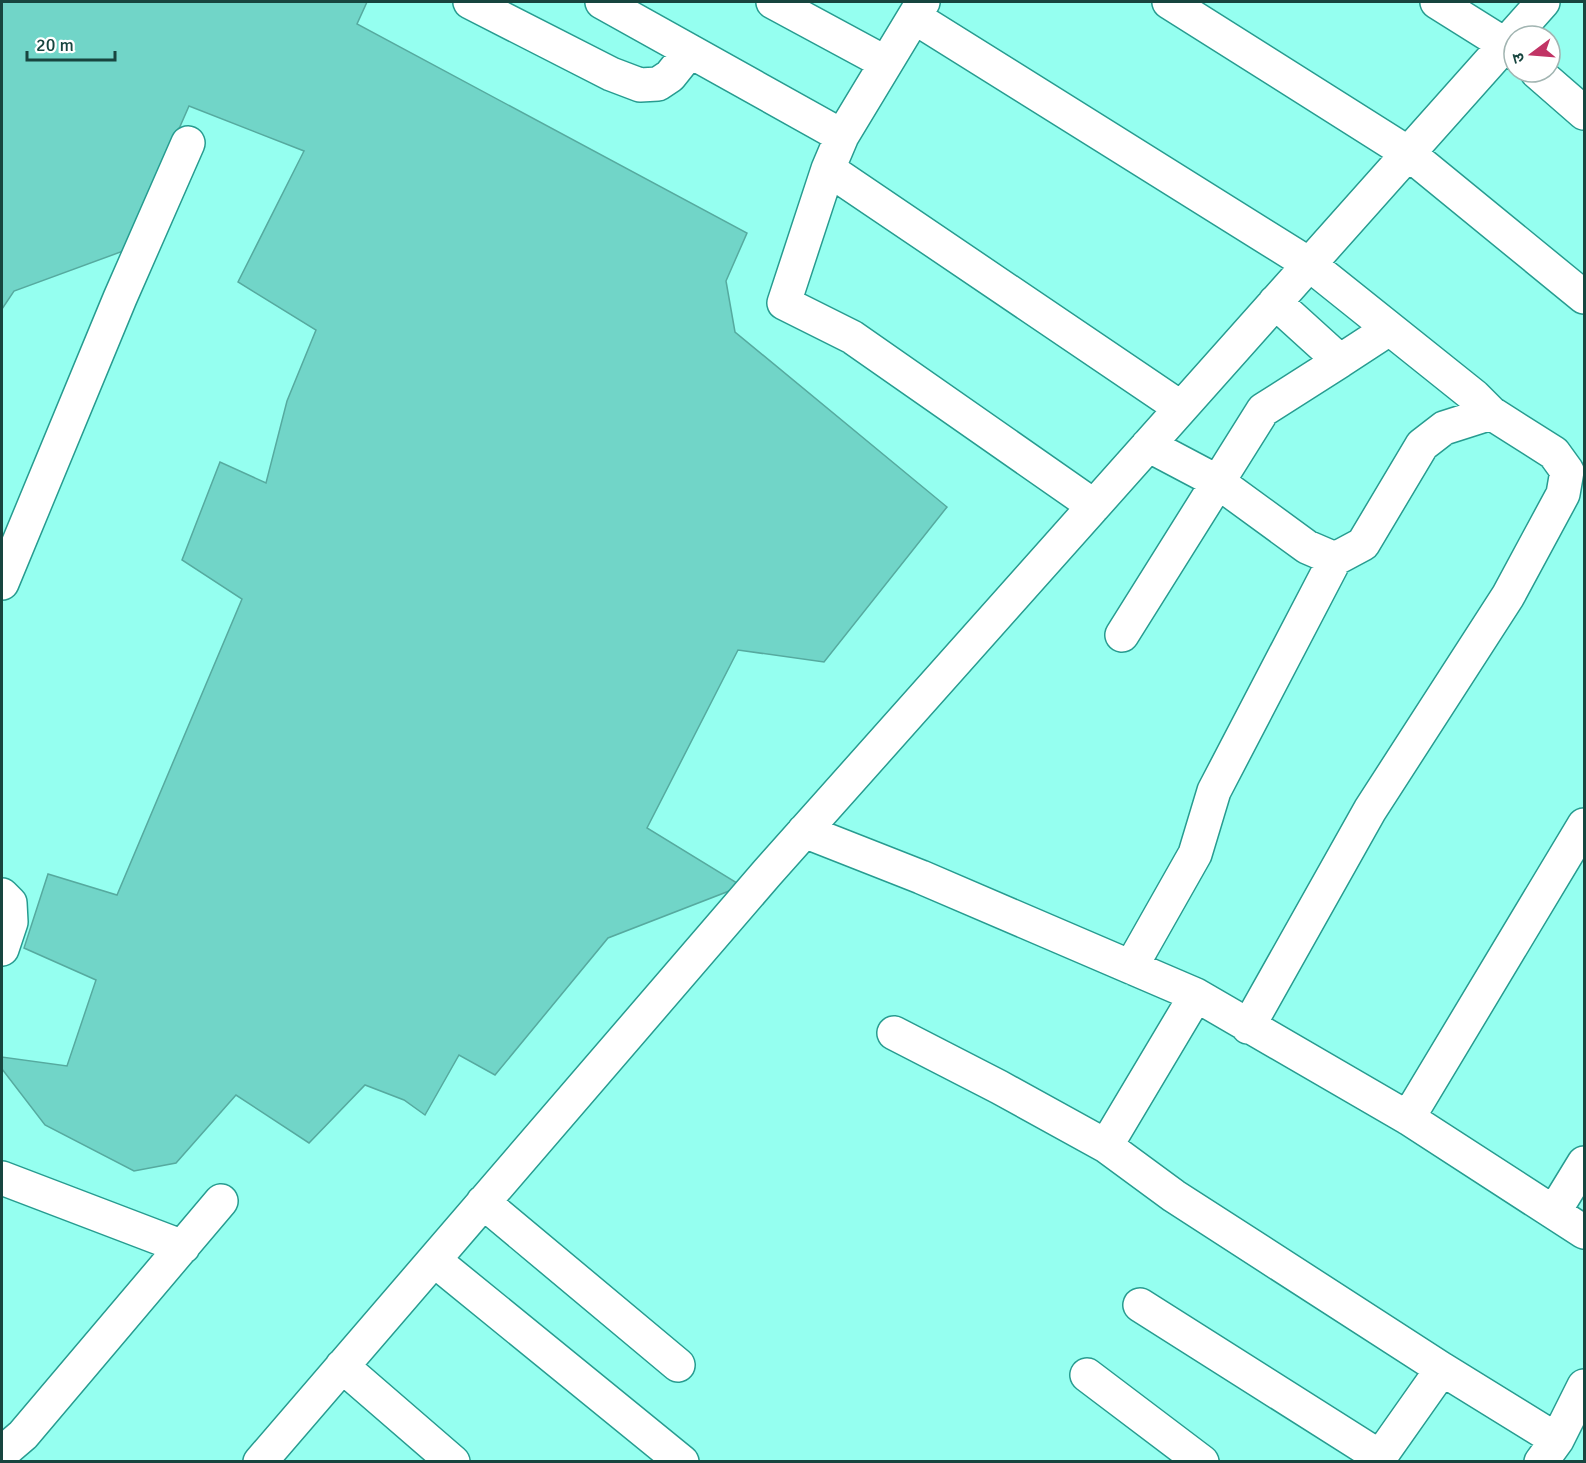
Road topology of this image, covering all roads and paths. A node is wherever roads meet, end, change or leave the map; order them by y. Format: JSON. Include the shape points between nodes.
{"nodes":[{"id":1,"x":470,"y":2,"type":"edge"},
{"id":2,"x":602,"y":2,"type":"edge"},
{"id":3,"x":773,"y":2,"type":"edge"},
{"id":4,"x":1169,"y":2,"type":"edge"},
{"id":5,"x":1437,"y":2,"type":"edge"},
{"id":6,"x":1542,"y":2,"type":"edge"},
{"id":7,"x":919,"y":9,"type":"edge"},
{"id":8,"x":1526,"y":24,"type":"edge"},
{"id":9,"x":1502,"y":44,"type":"edge"},
{"id":10,"x":690,"y":51,"type":"junction"},
{"id":11,"x":1502,"y":55,"type":"edge"},
{"id":12,"x":886,"y":63,"type":"junction"},
{"id":13,"x":1551,"y":84,"type":"edge"},
{"id":14,"x":1584,"y":113,"type":"edge"},
{"id":15,"x":842,"y":136,"type":"junction"},
{"id":16,"x":188,"y":143,"type":"dead end"},
{"id":17,"x":1408,"y":153,"type":"junction"},
{"id":18,"x":828,"y":169,"type":"junction"},
{"id":19,"x":1308,"y":264,"type":"junction"},
{"id":20,"x":1584,"y":297,"type":"edge"},
{"id":21,"x":1275,"y":302,"type":"junction"},
{"id":22,"x":1389,"y":328,"type":"junction"},
{"id":23,"x":1340,"y":361,"type":"junction"},
{"id":24,"x":1181,"y":408,"type":"junction"},
{"id":25,"x":1491,"y":413,"type":"junction"},
{"id":26,"x":1148,"y":445,"type":"junction"},
{"id":27,"x":1554,"y":453,"type":"junction"},
{"id":28,"x":1584,"y":475,"type":"edge"},
{"id":29,"x":1218,"y":482,"type":"junction"},
{"id":30,"x":1094,"y":506,"type":"junction"},
{"id":31,"x":1335,"y":559,"type":"junction"},
{"id":32,"x":2,"y":583,"type":"edge"},
{"id":33,"x":1122,"y":635,"type":"dead end"},
{"id":34,"x":1584,"y":825,"type":"edge"},
{"id":35,"x":804,"y":831,"type":"junction"},
{"id":36,"x":2,"y":895,"type":"edge"},
{"id":37,"x":2,"y":949,"type":"edge"},
{"id":38,"x":1131,"y":967,"type":"junction"},
{"id":39,"x":1196,"y":995,"type":"junction"},
{"id":40,"x":1248,"y":1027,"type":"junction"},
{"id":41,"x":894,"y":1033,"type":"dead end"},
{"id":42,"x":1408,"y":1118,"type":"junction"},
{"id":43,"x":1106,"y":1146,"type":"junction"},
{"id":44,"x":1584,"y":1162,"type":"edge"},
{"id":45,"x":2,"y":1178,"type":"edge"},
{"id":46,"x":221,"y":1201,"type":"dead end"},
{"id":47,"x":483,"y":1202,"type":"junction"},
{"id":48,"x":1554,"y":1212,"type":"junction"},
{"id":49,"x":1584,"y":1233,"type":"edge"},
{"id":50,"x":183,"y":1247,"type":"junction"},
{"id":51,"x":434,"y":1260,"type":"junction"},
{"id":52,"x":1140,"y":1305,"type":"dead end"},
{"id":53,"x":678,"y":1365,"type":"dead end"},
{"id":54,"x":342,"y":1366,"type":"junction"},
{"id":55,"x":1442,"y":1369,"type":"junction"},
{"id":56,"x":1086,"y":1376,"type":"dead end"},
{"id":57,"x":1584,"y":1386,"type":"edge"},
{"id":58,"x":1549,"y":1451,"type":"edge"},
{"id":59,"x":2,"y":1454,"type":"edge"},
{"id":60,"x":1378,"y":1459,"type":"edge"},
{"id":61,"x":260,"y":1461,"type":"edge"},
{"id":62,"x":453,"y":1461,"type":"edge"},
{"id":63,"x":682,"y":1461,"type":"edge"},
{"id":64,"x":1202,"y":1461,"type":"edge"}],
"edges":[{"from":1,"to":10,"type":"street","via":[[640,85],[658,84],[670,76]]},
{"from":2,"to":10,"type":"street"},
{"from":3,"to":12,"type":"street"},
{"from":4,"to":17,"type":"street"},
{"from":5,"to":9,"type":"street"},
{"from":6,"to":8,"type":"street"},
{"from":7,"to":12,"type":"street"},
{"from":7,"to":19,"type":"street"},
{"from":10,"to":15,"type":"street"},
{"from":11,"to":17,"type":"street"},
{"from":12,"to":15,"type":"street"},
{"from":13,"to":14,"type":"street"},
{"from":15,"to":18,"type":"street"},
{"from":16,"to":32,"type":"street"},
{"from":17,"to":19,"type":"street"},
{"from":17,"to":20,"type":"street"},
{"from":18,"to":24,"type":"street"},
{"from":18,"to":30,"type":"street","via":[[784,303],[852,338]]},
{"from":19,"to":21,"type":"street"},
{"from":19,"to":22,"type":"street"},
{"from":21,"to":23,"type":"street"},
{"from":21,"to":24,"type":"street"},
{"from":22,"to":23,"type":"street"},
{"from":22,"to":25,"type":"street"},
{"from":23,"to":29,"type":"street","via":[[1263,410]]},
{"from":24,"to":26,"type":"street"},
{"from":25,"to":27,"type":"street"},
{"from":25,"to":31,"type":"street","via":[[1444,428],[1422,445],[1363,544]]},
{"from":26,"to":29,"type":"street"},
{"from":26,"to":30,"type":"street"},
{"from":27,"to":28,"type":"street"},
{"from":27,"to":40,"type":"street","via":[[1567,471],[1563,494],[1508,596],[1370,810]]},
{"from":29,"to":31,"type":"street","via":[[1307,547]]},
{"from":29,"to":33,"type":"street"},
{"from":30,"to":35,"type":"street"},
{"from":31,"to":38,"type":"street","via":[[1214,791],[1195,854]]},
{"from":34,"to":42,"type":"street"},
{"from":35,"to":38,"type":"street"},
{"from":35,"to":47,"type":"street"},
{"from":36,"to":37,"type":"street","via":[[10,903],[11,922]]},
{"from":38,"to":39,"type":"street"},
{"from":39,"to":40,"type":"street"},
{"from":39,"to":43,"type":"street"},
{"from":40,"to":42,"type":"street"},
{"from":41,"to":43,"type":"street"},
{"from":42,"to":48,"type":"street"},
{"from":43,"to":55,"type":"street","via":[[1174,1196]]},
{"from":44,"to":48,"type":"street"},
{"from":45,"to":50,"type":"street"},
{"from":46,"to":50,"type":"street"},
{"from":47,"to":51,"type":"street"},
{"from":47,"to":53,"type":"street"},
{"from":48,"to":49,"type":"street"},
{"from":50,"to":59,"type":"street","via":[[23,1435]]},
{"from":51,"to":54,"type":"street"},
{"from":51,"to":63,"type":"street"},
{"from":52,"to":60,"type":"street"},
{"from":54,"to":61,"type":"street"},
{"from":54,"to":62,"type":"street"},
{"from":55,"to":58,"type":"street"},
{"from":55,"to":60,"type":"street"},
{"from":56,"to":64,"type":"street"},
{"from":57,"to":58,"type":"street"}]}
